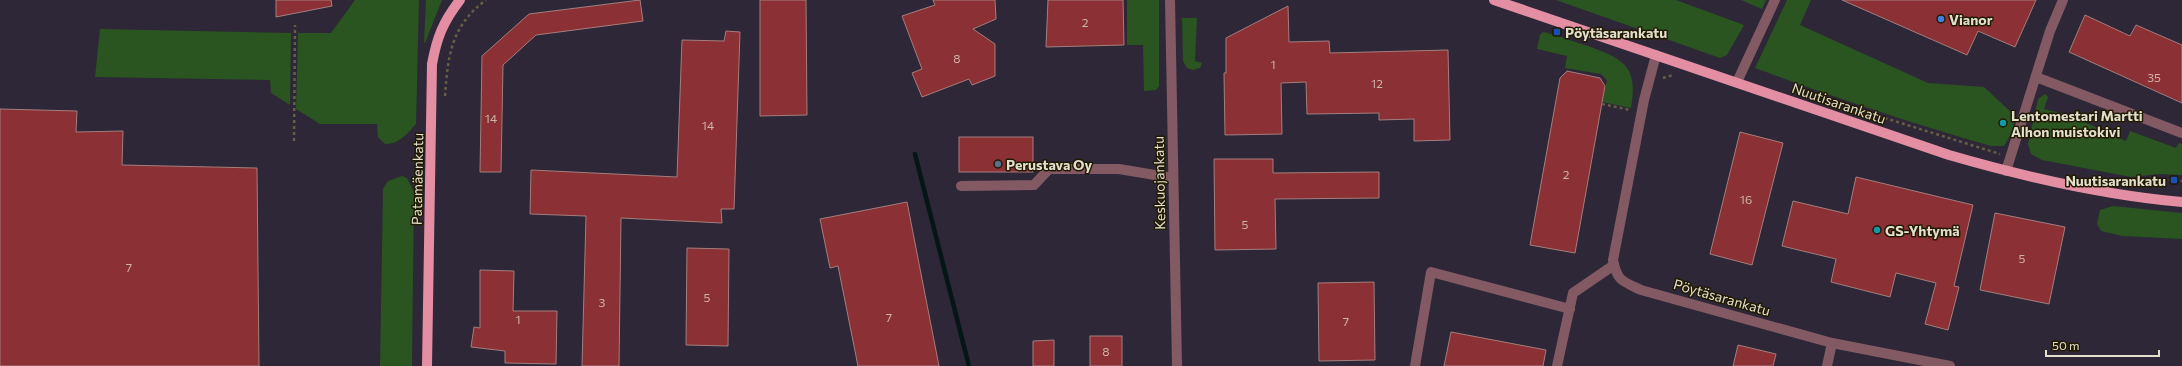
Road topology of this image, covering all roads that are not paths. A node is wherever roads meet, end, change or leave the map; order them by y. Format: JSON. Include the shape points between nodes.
{"nodes":[{"id":1,"x":460,"y":0,"type":"edge"},
{"id":2,"x":1170,"y":0,"type":"edge"},
{"id":3,"x":1494,"y":0,"type":"edge"},
{"id":4,"x":1776,"y":0,"type":"edge"},
{"id":5,"x":2063,"y":0,"type":"edge"},
{"id":6,"x":1656,"y":55,"type":"junction"},
{"id":7,"x":2036,"y":77,"type":"junction"},
{"id":8,"x":1737,"y":82,"type":"junction"},
{"id":9,"x":2182,"y":133,"type":"edge"},
{"id":10,"x":2006,"y":171,"type":"junction"},
{"id":11,"x":1173,"y":178,"type":"junction"},
{"id":12,"x":961,"y":186,"type":"dead end"},
{"id":13,"x":2182,"y":202,"type":"edge"},
{"id":14,"x":1614,"y":265,"type":"junction"},
{"id":15,"x":1570,"y":308,"type":"junction"},
{"id":16,"x":1832,"y":343,"type":"junction"},
{"id":17,"x":427,"y":366,"type":"edge"},
{"id":18,"x":1176,"y":366,"type":"edge"},
{"id":19,"x":1415,"y":366,"type":"edge"},
{"id":20,"x":1557,"y":366,"type":"edge"},
{"id":21,"x":1827,"y":366,"type":"edge"},
{"id":22,"x":1950,"y":366,"type":"edge"}],
"edges":[{"from":1,"to":17,"type":"main road","name":"Patamäenkatu","via":[[446,19],[437,41],[432,64]]},
{"from":2,"to":11,"type":"street","name":"Keskuojankatu"},
{"from":3,"to":6,"type":"main road","name":"Nuutisarankatu"},
{"from":4,"to":8,"type":"street"},
{"from":5,"to":7,"type":"street","via":[[2050,31]]},
{"from":6,"to":8,"type":"main road","name":"Nuutisarankatu"},
{"from":6,"to":14,"type":"street","via":[[1644,100]]},
{"from":7,"to":9,"type":"street"},
{"from":7,"to":10,"type":"street"},
{"from":8,"to":10,"type":"main road","name":"Nuutisarankatu","via":[[1941,152]]},
{"from":10,"to":13,"type":"main road","name":"Nuutisarankatu","via":[[2132,196]]},
{"from":11,"to":12,"type":"street","via":[[1118,169],[1050,169],[1034,185]]},
{"from":11,"to":18,"type":"street","name":"Keskuojankatu"},
{"from":14,"to":15,"type":"street","via":[[1573,293]]},
{"from":14,"to":16,"type":"street","name":"Pöytäsarankatu","via":[[1617,277],[1642,290]]},
{"from":15,"to":19,"type":"street","via":[[1430,272]]},
{"from":15,"to":20,"type":"street"},
{"from":16,"to":21,"type":"street"},
{"from":16,"to":22,"type":"street","name":"Pöytäsarankatu"}]}
